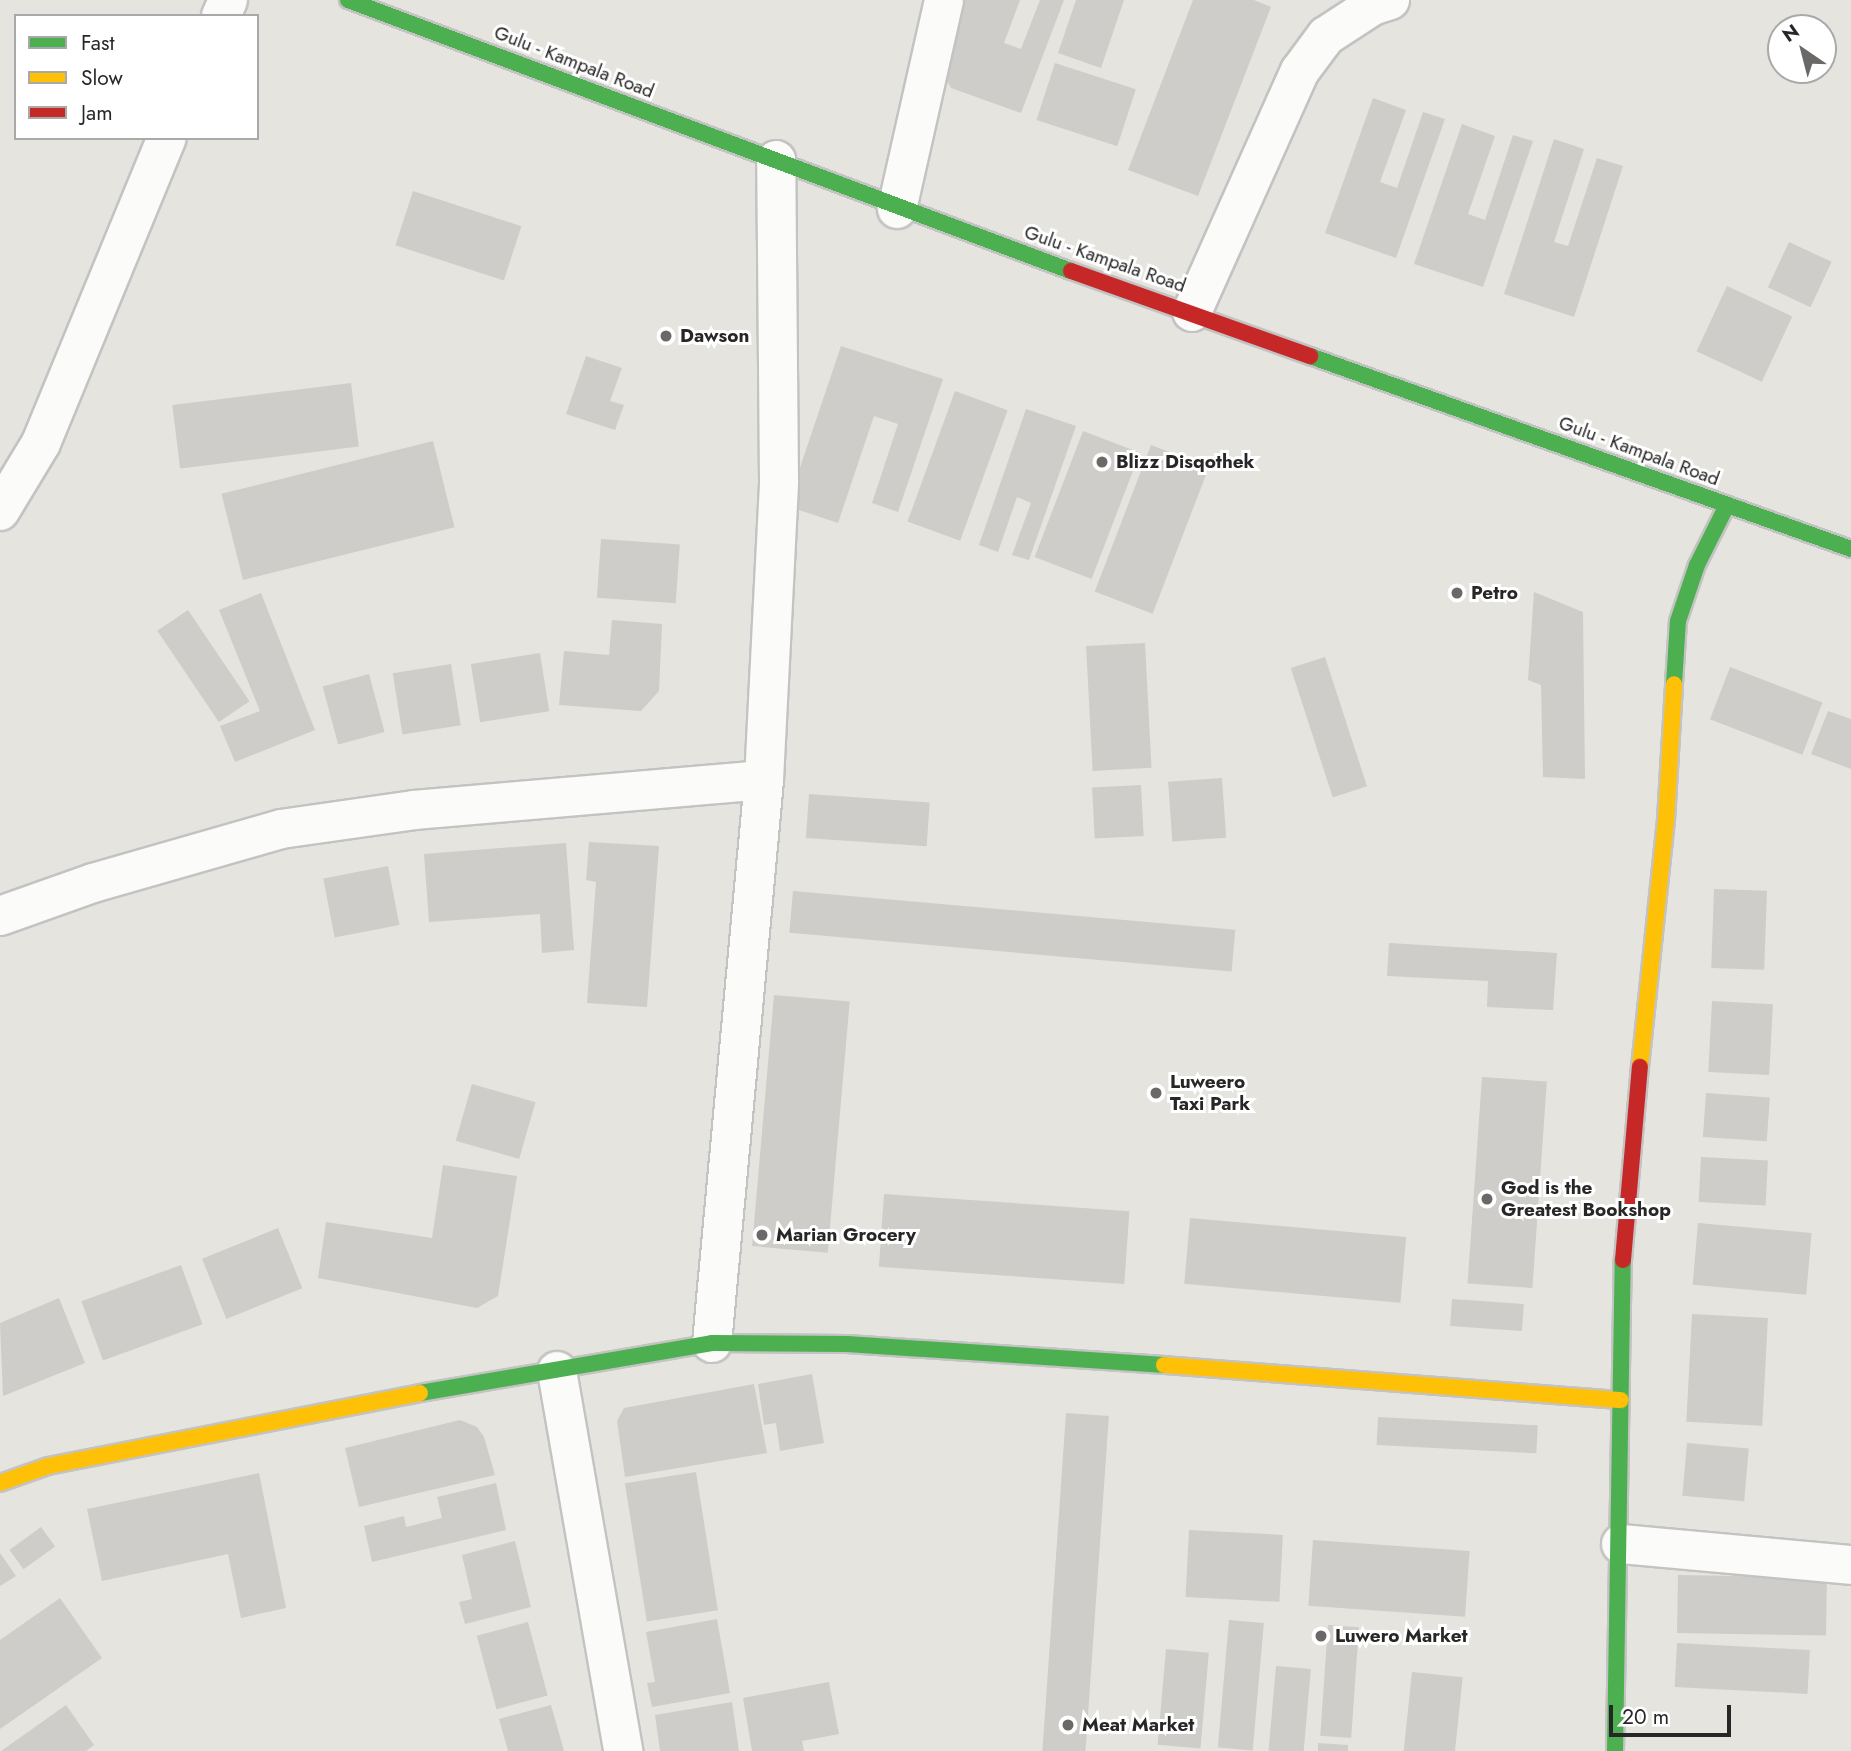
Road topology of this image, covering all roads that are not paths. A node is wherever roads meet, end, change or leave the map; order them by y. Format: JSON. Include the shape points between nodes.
{"nodes":[{"id":1,"x":348,"y":0,"type":"edge"},
{"id":2,"x":944,"y":0,"type":"edge"},
{"id":3,"x":1390,"y":0,"type":"edge"},
{"id":4,"x":166,"y":140,"type":"edge"},
{"id":5,"x":776,"y":160,"type":"junction"},
{"id":6,"x":897,"y":209,"type":"junction"},
{"id":7,"x":1192,"y":312,"type":"junction"},
{"id":8,"x":1727,"y":505,"type":"junction"},
{"id":9,"x":0,"y":511,"type":"edge"},
{"id":10,"x":1851,"y":549,"type":"edge"},
{"id":11,"x":764,"y":780,"type":"junction"},
{"id":12,"x":0,"y":916,"type":"edge"},
{"id":13,"x":712,"y":1343,"type":"junction"},
{"id":14,"x":557,"y":1371,"type":"junction"},
{"id":15,"x":1621,"y":1400,"type":"junction"},
{"id":16,"x":0,"y":1482,"type":"edge"},
{"id":17,"x":1621,"y":1544,"type":"junction"},
{"id":18,"x":1851,"y":1565,"type":"edge"},
{"id":19,"x":623,"y":1751,"type":"edge"},
{"id":20,"x":1615,"y":1751,"type":"edge"}],
"edges":[{"from":1,"to":5,"type":"street","name":"Gulu - Kampala Road"},
{"from":2,"to":6,"type":"street"},
{"from":3,"to":7,"type":"street","via":[[1372,6],[1326,37],[1300,71]]},
{"from":4,"to":9,"type":"street","via":[[41,443]]},
{"from":5,"to":6,"type":"street","name":"Gulu - Kampala Road"},
{"from":5,"to":11,"type":"street","via":[[779,481]]},
{"from":6,"to":7,"type":"street","name":"Gulu - Kampala Road"},
{"from":7,"to":8,"type":"street","name":"Gulu - Kampala Road"},
{"from":8,"to":10,"type":"street","name":"Gulu - Kampala Road"},
{"from":8,"to":15,"type":"street","via":[[1697,565],[1678,621],[1666,820],[1624,1220]]},
{"from":11,"to":12,"type":"street","via":[[414,810],[281,829],[93,883]]},
{"from":11,"to":13,"type":"street"},
{"from":13,"to":14,"type":"street"},
{"from":13,"to":15,"type":"street","via":[[847,1344],[1013,1354]]},
{"from":14,"to":16,"type":"street","via":[[48,1466]]},
{"from":14,"to":19,"type":"street"},
{"from":15,"to":17,"type":"street"},
{"from":17,"to":18,"type":"street"},
{"from":17,"to":20,"type":"street"}]}
